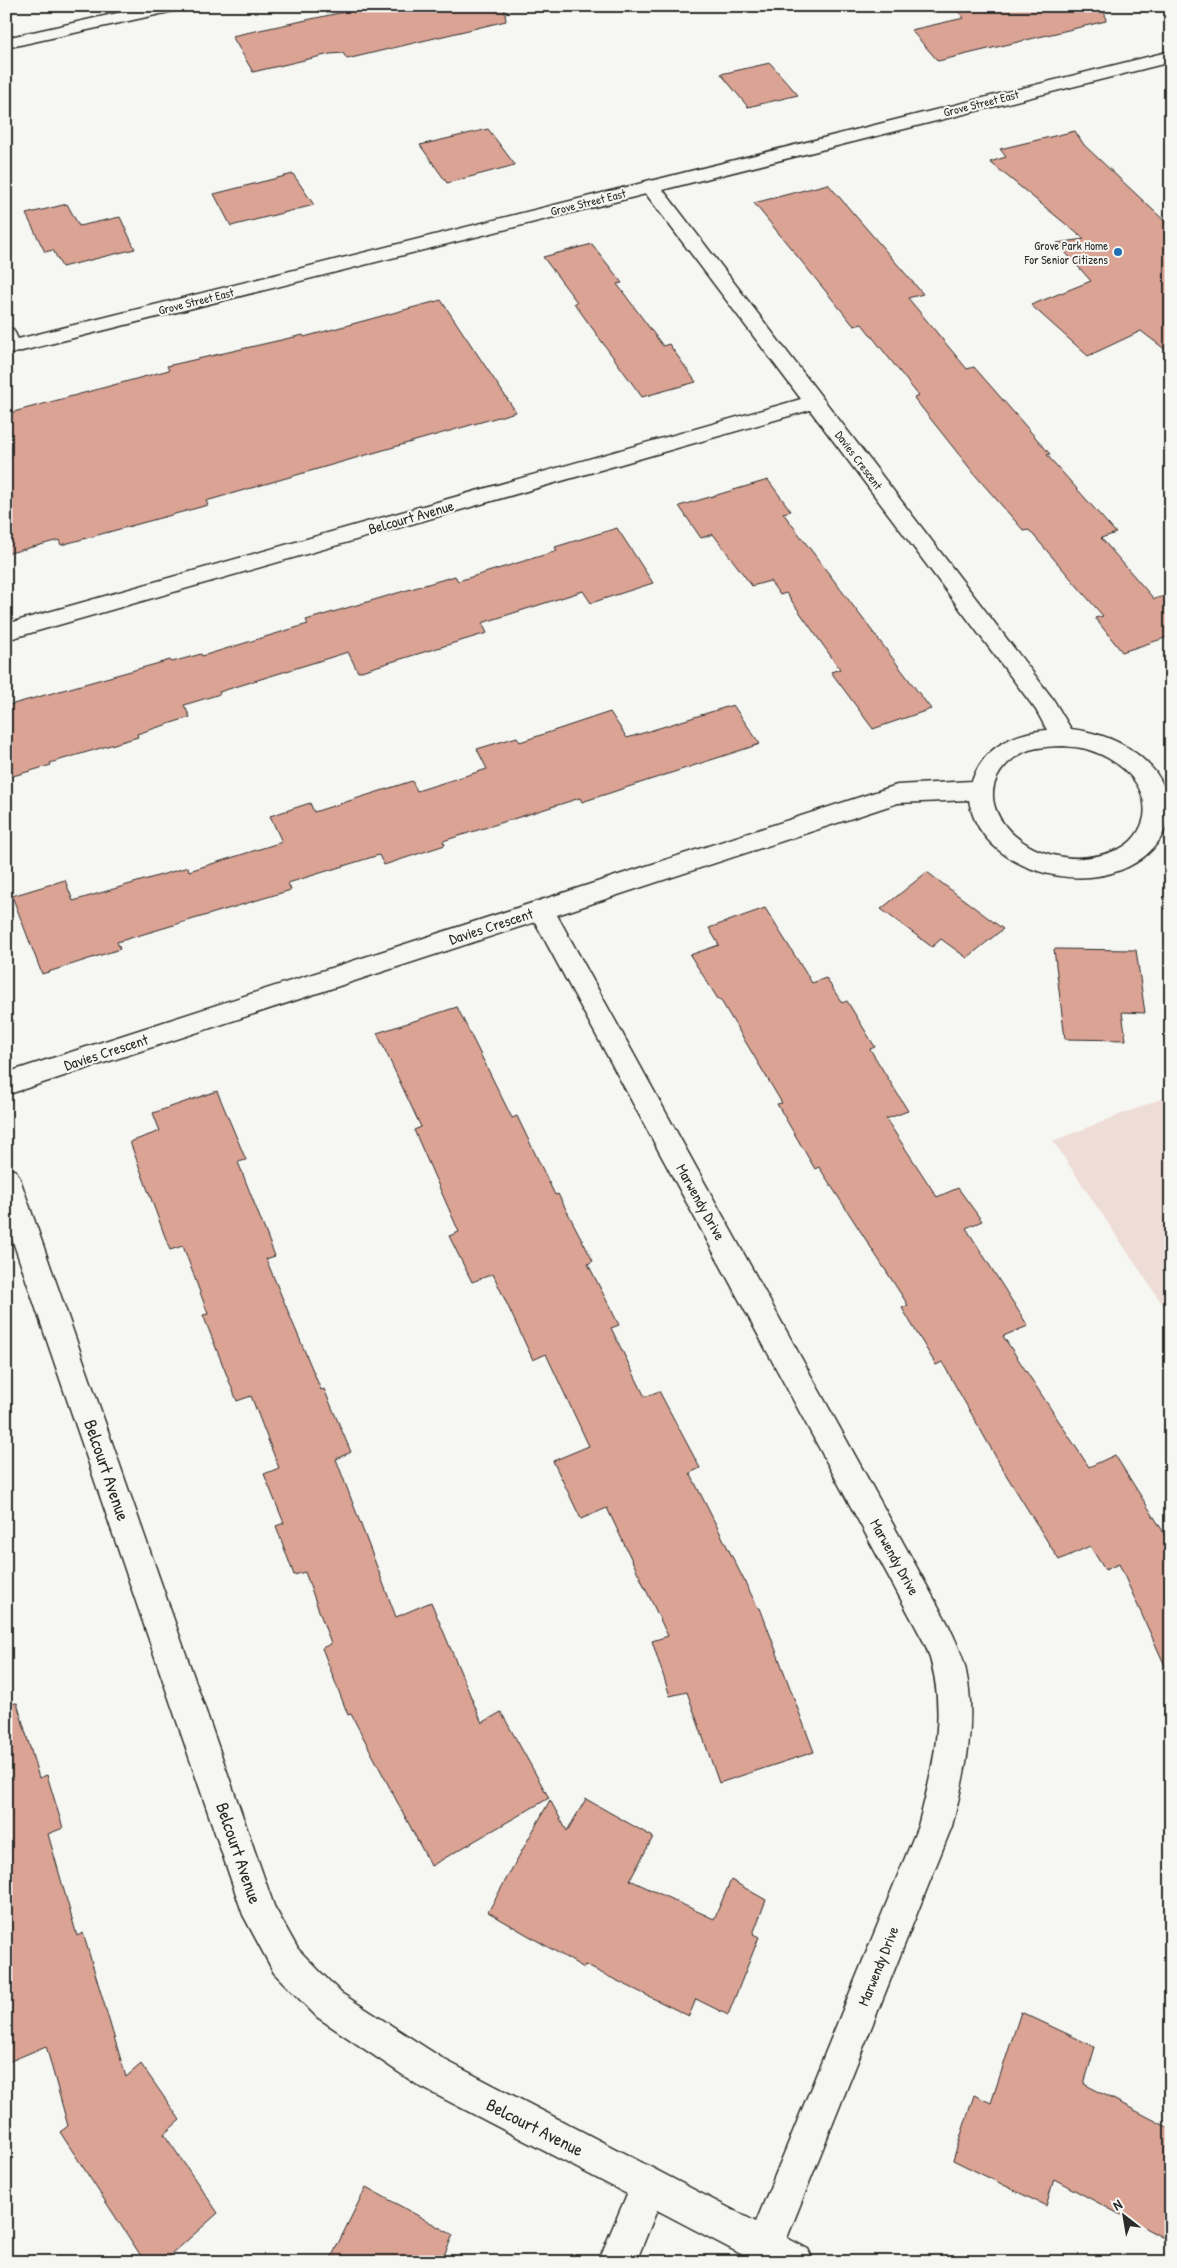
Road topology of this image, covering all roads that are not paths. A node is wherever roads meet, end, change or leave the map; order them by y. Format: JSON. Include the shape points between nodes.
{"nodes":[{"id":1,"x":174,"y":6,"type":"edge"},
{"id":2,"x":6,"y":43,"type":"edge"},
{"id":3,"x":1171,"y":56,"type":"edge"},
{"id":4,"x":650,"y":186,"type":"junction"},
{"id":5,"x":8,"y":343,"type":"edge"},
{"id":6,"x":815,"y":402,"type":"junction"},
{"id":7,"x":6,"y":632,"type":"edge"},
{"id":8,"x":1063,"y":737,"type":"junction"},
{"id":9,"x":981,"y":790,"type":"junction"},
{"id":10,"x":541,"y":910,"type":"junction"},
{"id":11,"x":6,"y":1084,"type":"edge"},
{"id":12,"x":6,"y":1179,"type":"edge"},
{"id":13,"x":649,"y":2186,"type":"junction"},
{"id":14,"x":780,"y":2254,"type":"edge"},
{"id":15,"x":617,"y":2262,"type":"edge"}],
"edges":[{"from":1,"to":2,"type":"street"},
{"from":3,"to":4,"type":"street","name":"Grove Street East"},
{"from":4,"to":5,"type":"street","name":"Grove Street East"},
{"from":4,"to":6,"type":"street","name":"Davies Crescent"},
{"from":6,"to":7,"type":"street","name":"Belcourt Avenue"},
{"from":6,"to":8,"type":"street","name":"Davies Crescent","via":[[1045,705]]},
{"from":8,"to":9,"type":"street","via":[[1016,745],[998,757],[986,772]]},
{"from":8,"to":9,"type":"street","via":[[1093,742],[1120,753],[1141,771],[1155,792],[1158,814],[1151,835],[1133,853],[1108,864],[1078,868],[1048,864],[1020,852],[997,834],[984,812]]},
{"from":9,"to":10,"type":"street","name":"Davies Crescent","via":[[897,794]]},
{"from":10,"to":11,"type":"street","name":"Davies Crescent"},
{"from":10,"to":14,"type":"street","name":"Marwendy Drive","via":[[938,1635],[950,1670],[955,1708],[952,1757],[935,1826]]},
{"from":12,"to":13,"type":"street","name":"Belcourt Avenue","via":[[260,1915],[286,1961],[329,2005],[432,2073]]},
{"from":13,"to":14,"type":"street","name":"Belcourt Avenue"},
{"from":13,"to":15,"type":"street"}]}
